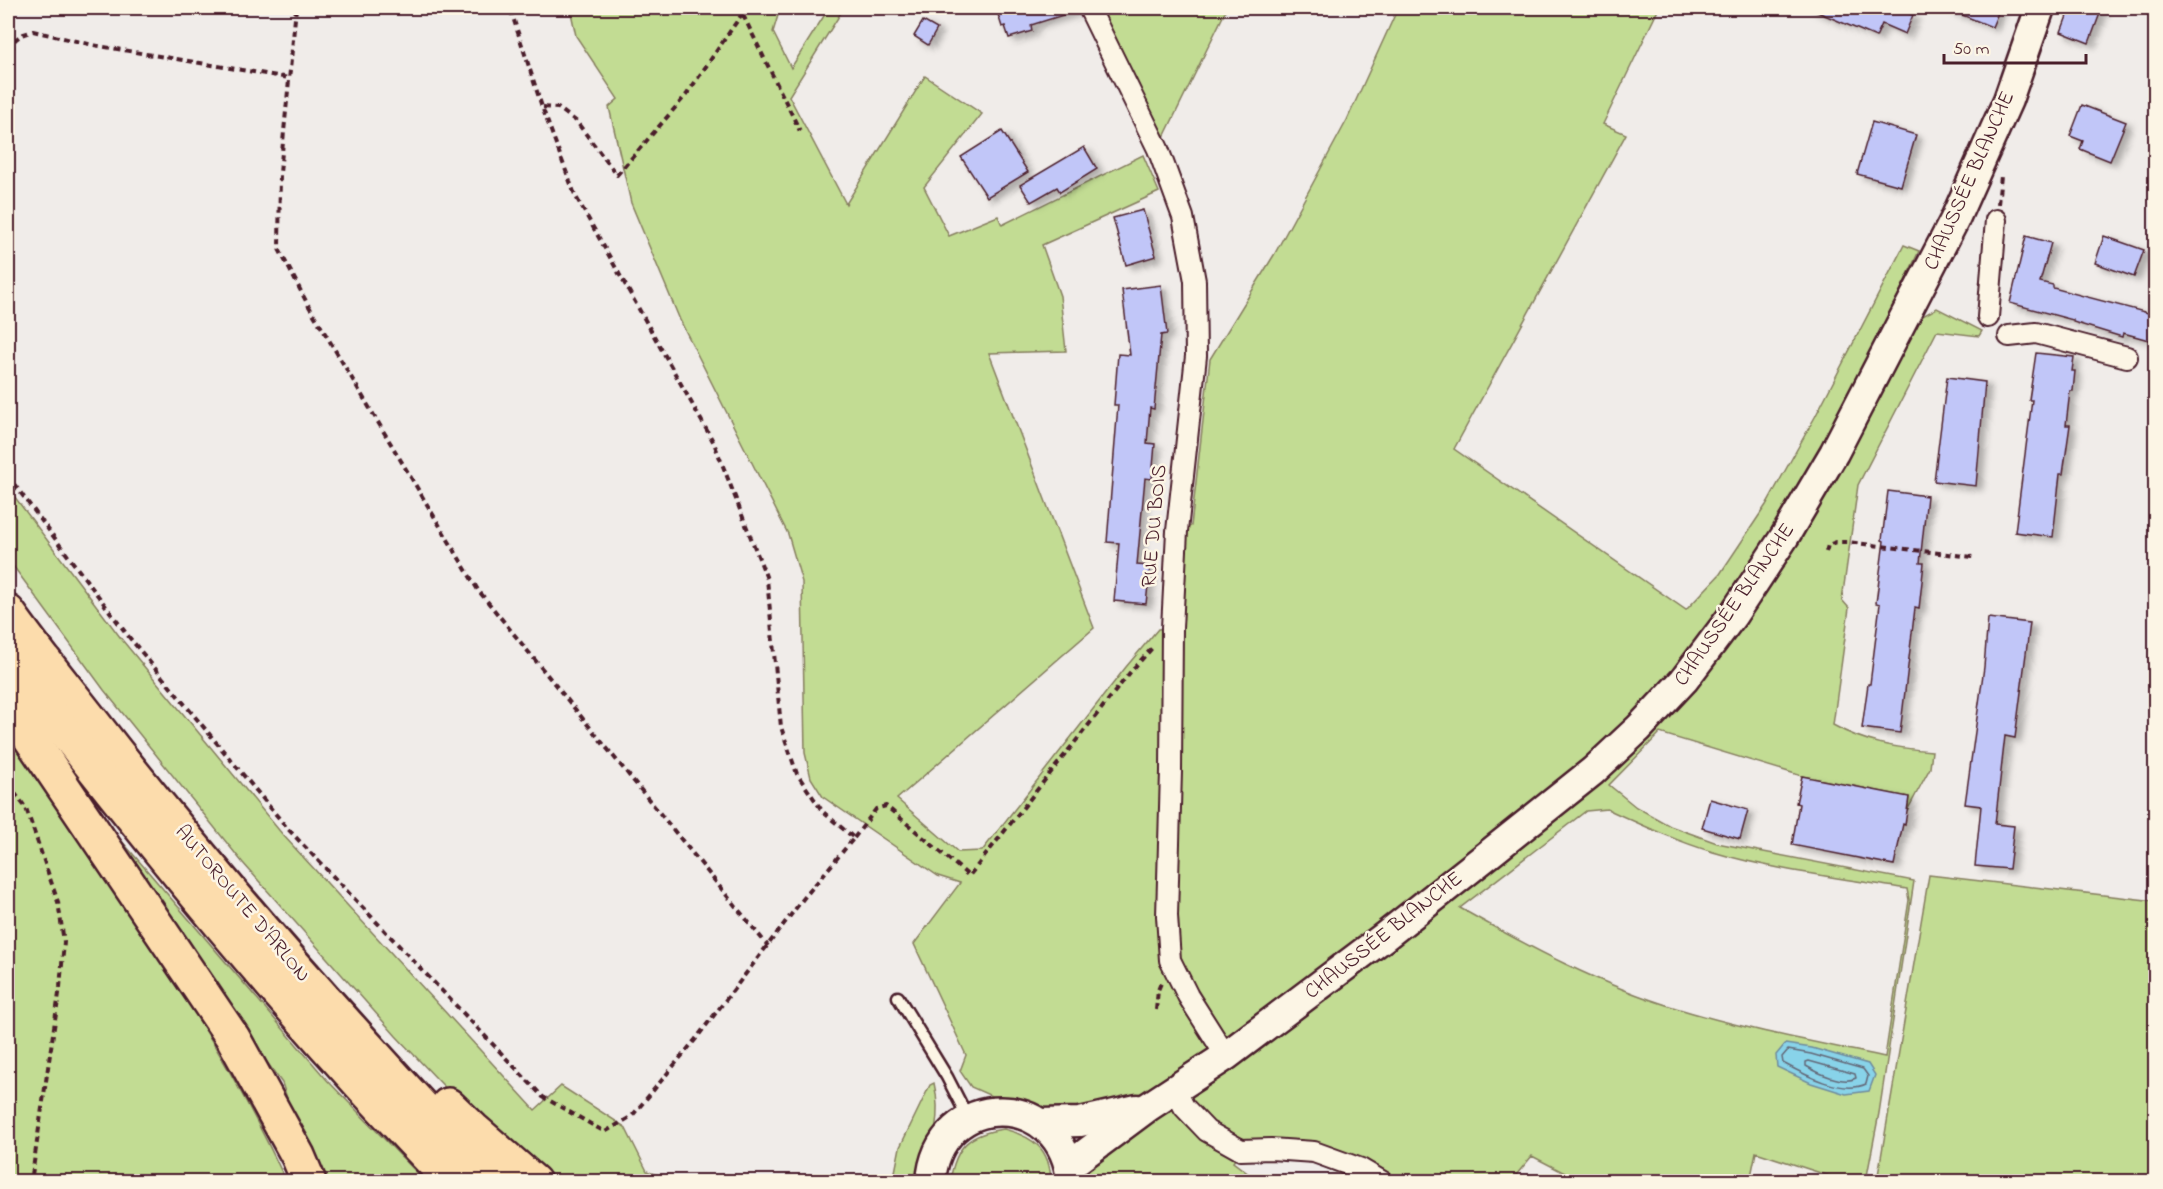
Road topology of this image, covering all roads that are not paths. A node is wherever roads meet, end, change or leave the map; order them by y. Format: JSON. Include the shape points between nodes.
{"nodes":[{"id":1,"x":1089,"y":8,"type":"edge"},
{"id":2,"x":2040,"y":8,"type":"edge"},
{"id":3,"x":1996,"y":220,"type":"dead end"},
{"id":4,"x":1988,"y":317,"type":"dead end"},
{"id":5,"x":2009,"y":336,"type":"dead end"},
{"id":6,"x":2127,"y":357,"type":"dead end"},
{"id":7,"x":8,"y":612,"type":"edge"},
{"id":8,"x":8,"y":658,"type":"edge"},
{"id":9,"x":8,"y":705,"type":"edge"},
{"id":10,"x":300,"y":974,"type":"junction"},
{"id":11,"x":898,"y":996,"type":"dead end"},
{"id":12,"x":1226,"y":1056,"type":"junction"},
{"id":13,"x":1175,"y":1089,"type":"junction"},
{"id":14,"x":1148,"y":1107,"type":"junction"},
{"id":15,"x":968,"y":1118,"type":"junction"},
{"id":16,"x":1041,"y":1123,"type":"junction"},
{"id":17,"x":1070,"y":1173,"type":"edge"},
{"id":18,"x":309,"y":1182,"type":"edge"},
{"id":19,"x":452,"y":1182,"type":"edge"},
{"id":20,"x":492,"y":1182,"type":"edge"},
{"id":21,"x":534,"y":1182,"type":"edge"},
{"id":22,"x":931,"y":1182,"type":"edge"},
{"id":23,"x":1383,"y":1182,"type":"edge"}],
"edges":[{"from":1,"to":12,"type":"street","name":"RUE DU BOIS","via":[[1158,150],[1183,217],[1195,281],[1196,356],[1177,531],[1172,628],[1167,916],[1170,960]]},
{"from":2,"to":12,"type":"main road","name":"CHAUSSÉE BLANCHE","via":[[2008,100],[1904,321],[1785,536],[1684,680],[1593,771]]},
{"from":3,"to":4,"type":"street","name":"CHAUSSÉE BLANCHE"},
{"from":5,"to":6,"type":"street","via":[[2036,333]]},
{"from":7,"to":10,"type":"highway","name":"AUTOROUTE D'ARLON","via":[[116,753]]},
{"from":8,"to":19,"type":"highway","name":"AUTOROUTE D'ARLON","via":[[94,772],[237,945]]},
{"from":9,"to":18,"type":"highway","via":[[233,1038]]},
{"from":10,"to":20,"type":"highway","name":"AUTOROUTE D'ARLON"},
{"from":10,"to":21,"type":"highway","via":[[354,1008],[473,1129]]},
{"from":11,"to":15,"type":"lane"},
{"from":12,"to":13,"type":"main road","name":"CHAUSSÉE BLANCHE"},
{"from":13,"to":14,"type":"main road","name":"CHAUSSÉE BLANCHE"},
{"from":13,"to":23,"type":"street","via":[[1184,1107],[1207,1131],[1241,1150],[1314,1152],[1361,1169]]},
{"from":14,"to":16,"type":"main road","via":[[1080,1122]]},
{"from":14,"to":17,"type":"main road","name":"CHAUSSÉE BLANCHE"},
{"from":15,"to":16,"type":"main road","via":[[1005,1111],[1024,1114]]},
{"from":15,"to":22,"type":"main road","via":[[939,1147]]},
{"from":16,"to":17,"type":"main road","via":[[1064,1149]]}]}
